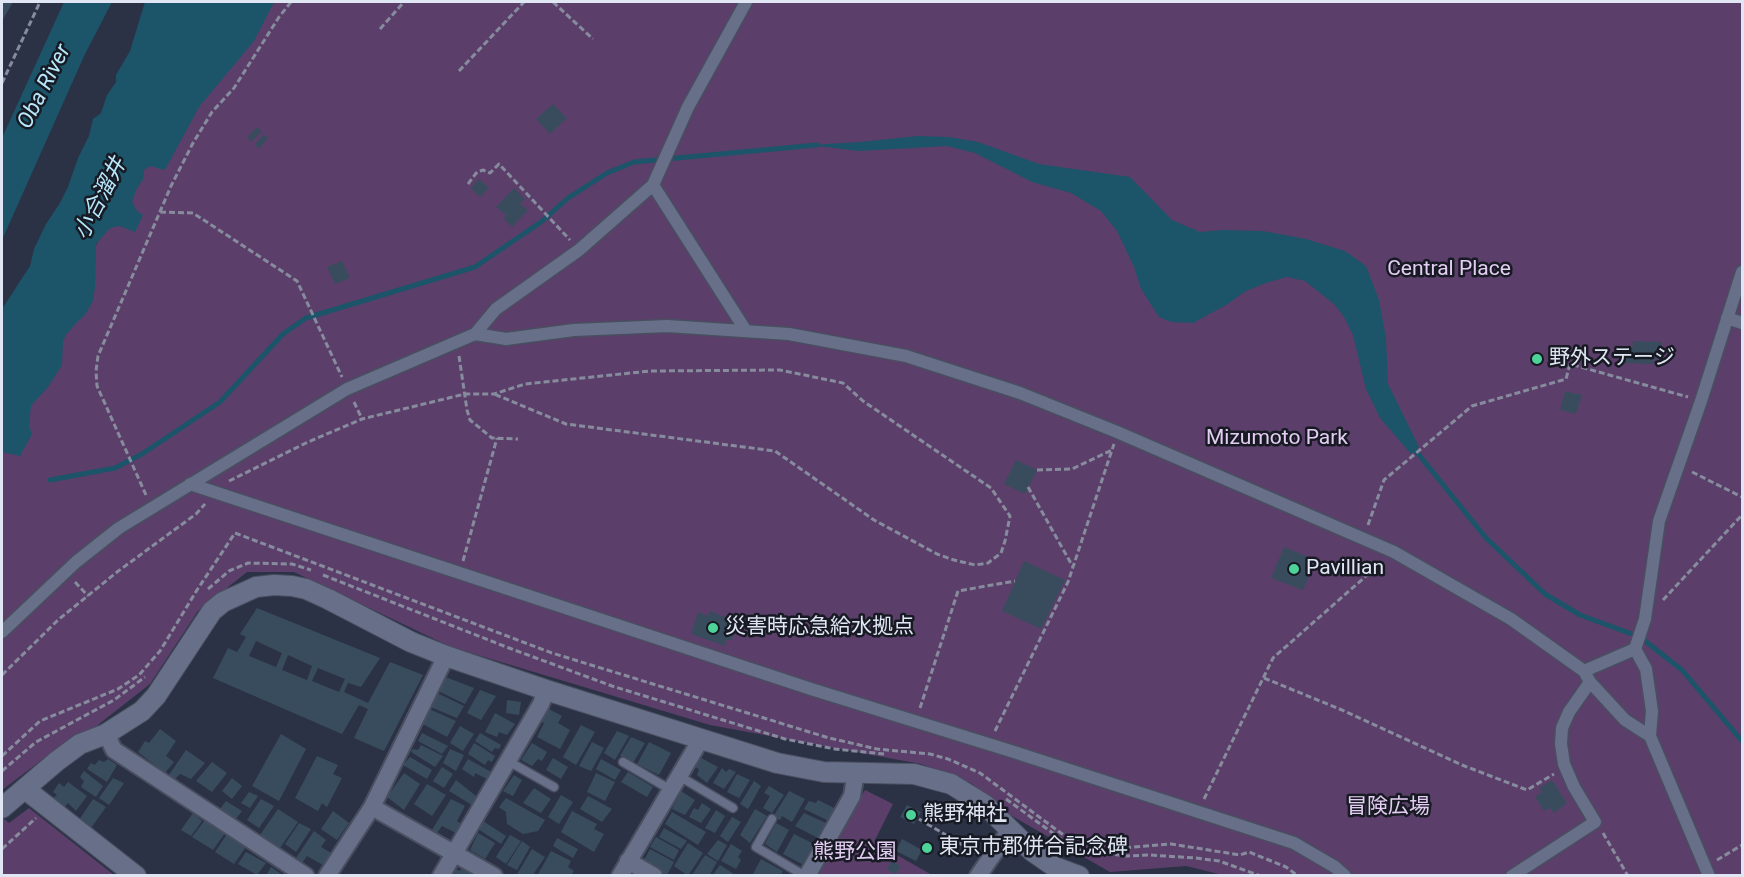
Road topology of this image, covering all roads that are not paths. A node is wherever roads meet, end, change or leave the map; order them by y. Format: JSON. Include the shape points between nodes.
{"nodes":[{"id":1,"x":746,"y":2,"type":"edge"},
{"id":2,"x":653,"y":185,"type":"junction"},
{"id":3,"x":1743,"y":272,"type":"edge"},
{"id":4,"x":1727,"y":318,"type":"junction"},
{"id":5,"x":1743,"y":322,"type":"edge"},
{"id":6,"x":746,"y":331,"type":"junction"},
{"id":7,"x":475,"y":334,"type":"junction"},
{"id":8,"x":190,"y":484,"type":"junction"},
{"id":9,"x":2,"y":632,"type":"edge"},
{"id":10,"x":1635,"y":647,"type":"junction"},
{"id":11,"x":446,"y":656,"type":"junction"},
{"id":12,"x":1587,"y":677,"type":"junction"},
{"id":13,"x":546,"y":690,"type":"junction"},
{"id":14,"x":106,"y":734,"type":"junction"},
{"id":15,"x":1650,"y":736,"type":"junction"},
{"id":16,"x":701,"y":739,"type":"junction"},
{"id":17,"x":508,"y":761,"type":"junction"},
{"id":18,"x":623,"y":762,"type":"dead end"},
{"id":19,"x":856,"y":772,"type":"junction"},
{"id":20,"x":675,"y":783,"type":"junction"},
{"id":21,"x":554,"y":787,"type":"dead end"},
{"id":22,"x":25,"y":789,"type":"junction"},
{"id":23,"x":372,"y":807,"type":"junction"},
{"id":24,"x":2,"y":808,"type":"edge"},
{"id":25,"x":733,"y":808,"type":"dead end"},
{"id":26,"x":772,"y":819,"type":"dead end"},
{"id":27,"x":1010,"y":830,"type":"junction"},
{"id":28,"x":454,"y":853,"type":"junction"},
{"id":29,"x":624,"y":868,"type":"edge"},
{"id":30,"x":1707,"y":872,"type":"edge"},
{"id":31,"x":136,"y":876,"type":"edge"},
{"id":32,"x":306,"y":876,"type":"edge"},
{"id":33,"x":327,"y":876,"type":"edge"},
{"id":34,"x":441,"y":876,"type":"edge"},
{"id":35,"x":494,"y":876,"type":"edge"},
{"id":36,"x":654,"y":876,"type":"edge"},
{"id":37,"x":806,"y":876,"type":"edge"},
{"id":38,"x":978,"y":876,"type":"edge"},
{"id":39,"x":1079,"y":876,"type":"edge"},
{"id":40,"x":1345,"y":876,"type":"edge"},
{"id":41,"x":1512,"y":876,"type":"edge"}],
"edges":[{"from":1,"to":2,"type":"street","via":[[688,107]]},
{"from":2,"to":6,"type":"street"},
{"from":2,"to":7,"type":"street","via":[[579,250],[496,309]]},
{"from":3,"to":4,"type":"street"},
{"from":4,"to":5,"type":"street"},
{"from":4,"to":10,"type":"street","via":[[1659,521],[1644,624]]},
{"from":6,"to":7,"type":"street","via":[[667,326],[574,330],[506,339]]},
{"from":6,"to":12,"type":"street","via":[[789,334],[906,356],[1020,393],[1117,432],[1394,552],[1510,619]]},
{"from":7,"to":8,"type":"street","via":[[347,389]]},
{"from":8,"to":9,"type":"street","via":[[119,528]]},
{"from":8,"to":40,"type":"street","via":[[1294,843]]},
{"from":10,"to":12,"type":"street"},
{"from":10,"to":15,"type":"street","via":[[1646,669],[1652,711]]},
{"from":11,"to":13,"type":"street"},
{"from":11,"to":14,"type":"street","via":[[306,589],[256,587],[212,611],[156,696],[142,711]]},
{"from":11,"to":23,"type":"street"},
{"from":12,"to":15,"type":"street","via":[[1625,720]]},
{"from":12,"to":41,"type":"street","via":[[1562,728],[1561,744],[1574,787],[1595,822]]},
{"from":13,"to":16,"type":"street"},
{"from":13,"to":17,"type":"street","via":[[542,704]]},
{"from":14,"to":22,"type":"street","via":[[80,744]]},
{"from":14,"to":32,"type":"street","via":[[114,750]]},
{"from":15,"to":30,"type":"street"},
{"from":16,"to":19,"type":"street","via":[[801,768]]},
{"from":16,"to":20,"type":"street"},
{"from":17,"to":21,"type":"lane"},
{"from":17,"to":28,"type":"street"},
{"from":18,"to":20,"type":"lane"},
{"from":19,"to":27,"type":"street","via":[[914,774],[951,784],[976,798]]},
{"from":19,"to":37,"type":"street","via":[[852,796]]},
{"from":20,"to":25,"type":"lane"},
{"from":20,"to":29,"type":"street"},
{"from":22,"to":24,"type":"street"},
{"from":22,"to":31,"type":"street"},
{"from":23,"to":28,"type":"street"},
{"from":23,"to":33,"type":"street"},
{"from":26,"to":37,"type":"lane","via":[[756,847]]},
{"from":27,"to":38,"type":"street"},
{"from":27,"to":39,"type":"street","via":[[1055,867]]},
{"from":28,"to":34,"type":"street"},
{"from":28,"to":35,"type":"street"},
{"from":29,"to":36,"type":"street"}]}
